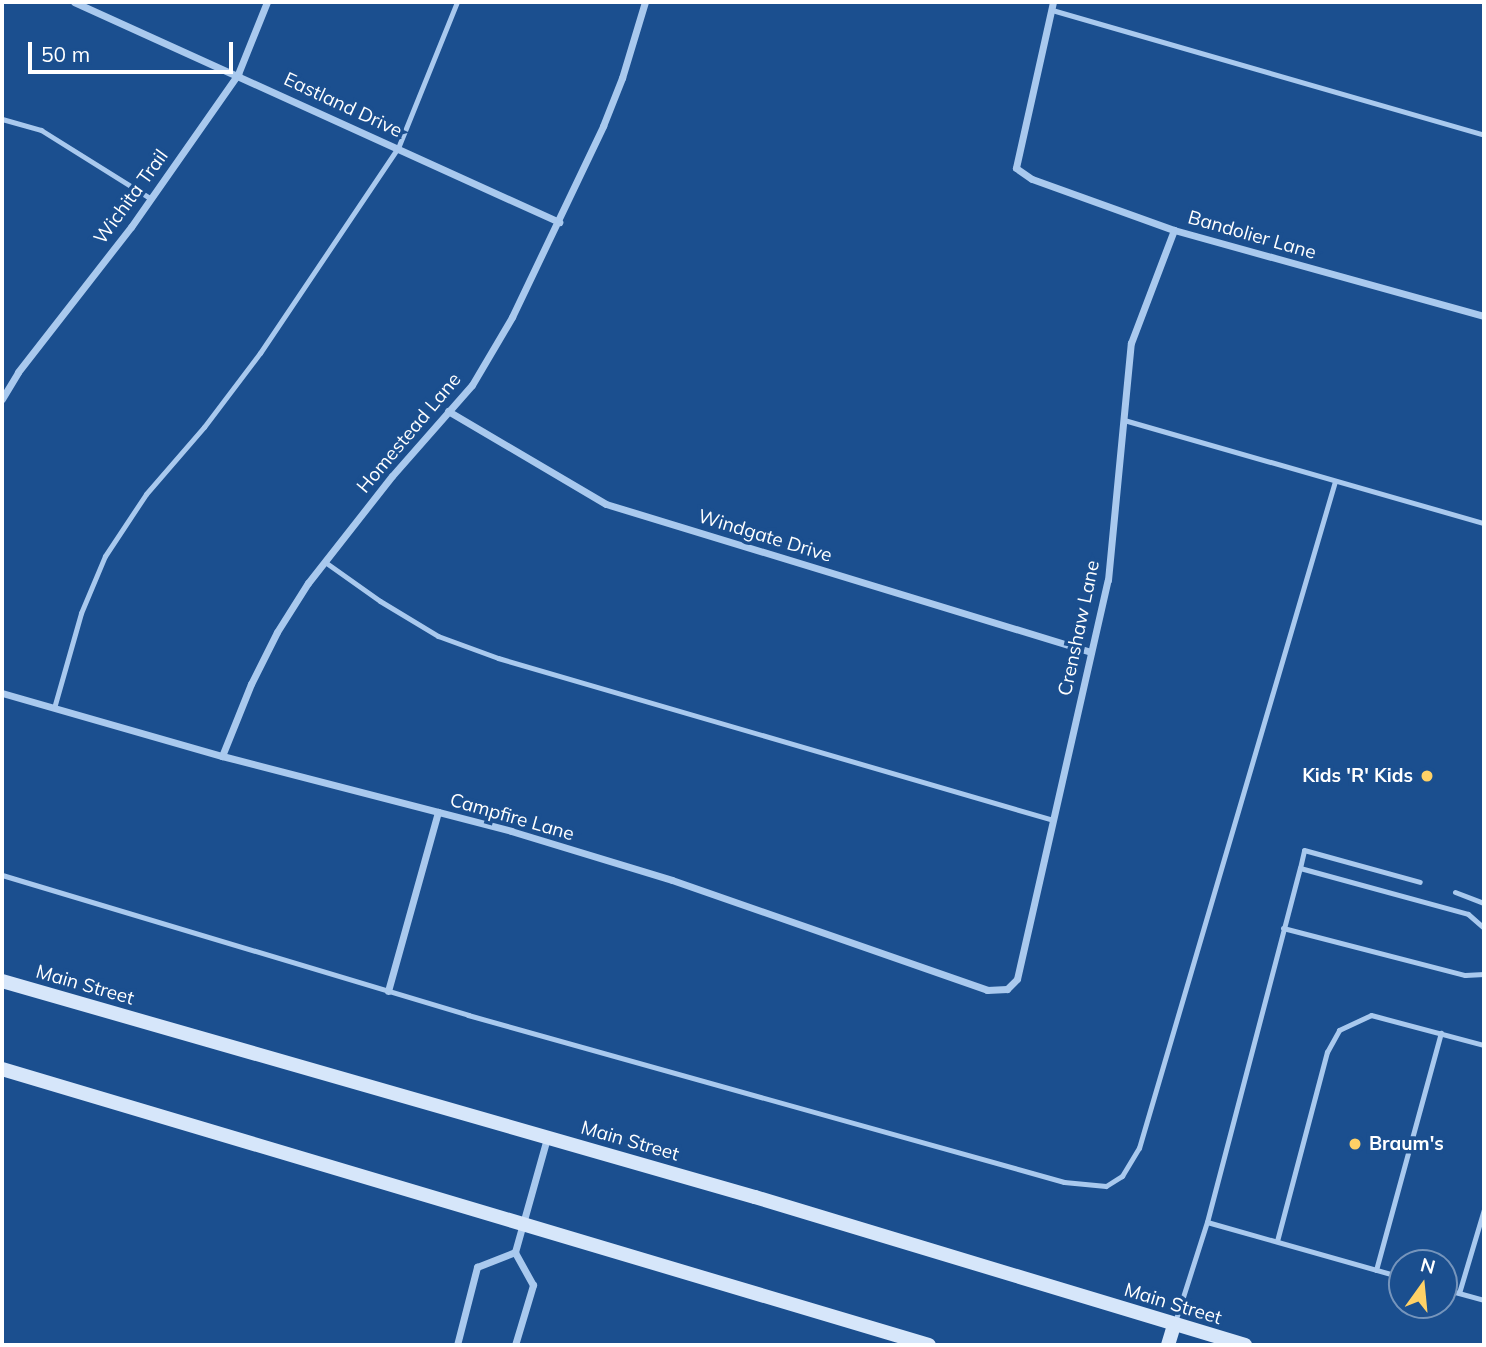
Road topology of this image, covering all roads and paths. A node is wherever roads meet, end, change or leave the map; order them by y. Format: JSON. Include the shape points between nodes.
{"nodes":[{"id":1,"x":74,"y":2,"type":"edge"},
{"id":2,"x":267,"y":2,"type":"edge"},
{"id":3,"x":457,"y":2,"type":"edge"},
{"id":4,"x":645,"y":2,"type":"edge"},
{"id":5,"x":1052,"y":6,"type":"edge"},
{"id":6,"x":238,"y":74,"type":"junction"},
{"id":7,"x":2,"y":118,"type":"edge"},
{"id":8,"x":1484,"y":135,"type":"edge"},
{"id":9,"x":398,"y":148,"type":"junction"},
{"id":10,"x":150,"y":198,"type":"junction"},
{"id":11,"x":559,"y":222,"type":"junction"},
{"id":12,"x":1174,"y":230,"type":"junction"},
{"id":13,"x":1484,"y":316,"type":"edge"},
{"id":14,"x":2,"y":399,"type":"edge"},
{"id":15,"x":448,"y":411,"type":"junction"},
{"id":16,"x":1124,"y":420,"type":"junction"},
{"id":17,"x":1335,"y":481,"type":"junction"},
{"id":18,"x":1484,"y":523,"type":"edge"},
{"id":19,"x":325,"y":562,"type":"junction"},
{"id":20,"x":1091,"y":652,"type":"junction"},
{"id":21,"x":2,"y":693,"type":"edge"},
{"id":22,"x":54,"y":708,"type":"junction"},
{"id":23,"x":222,"y":755,"type":"junction"},
{"id":24,"x":438,"y":812,"type":"junction"},
{"id":25,"x":1053,"y":820,"type":"junction"},
{"id":26,"x":1300,"y":868,"type":"junction"},
{"id":27,"x":2,"y":875,"type":"edge"},
{"id":28,"x":1420,"y":882,"type":"dead end"},
{"id":29,"x":1455,"y":892,"type":"dead end"},
{"id":30,"x":1484,"y":903,"type":"edge"},
{"id":31,"x":1283,"y":928,"type":"junction"},
{"id":32,"x":1484,"y":928,"type":"edge"},
{"id":33,"x":1484,"y":974,"type":"edge"},
{"id":34,"x":2,"y":981,"type":"edge"},
{"id":35,"x":1007,"y":989,"type":"joint"},
{"id":36,"x":388,"y":991,"type":"junction"},
{"id":37,"x":1441,"y":1033,"type":"junction"},
{"id":38,"x":1484,"y":1045,"type":"edge"},
{"id":39,"x":2,"y":1069,"type":"edge"},
{"id":40,"x":547,"y":1138,"type":"junction"},
{"id":41,"x":1484,"y":1209,"type":"edge"},
{"id":42,"x":524,"y":1222,"type":"junction"},
{"id":43,"x":1207,"y":1222,"type":"junction"},
{"id":44,"x":1277,"y":1241,"type":"junction"},
{"id":45,"x":515,"y":1252,"type":"junction"},
{"id":46,"x":1376,"y":1269,"type":"junction"},
{"id":47,"x":1388,"y":1273,"type":"edge"},
{"id":48,"x":1459,"y":1293,"type":"joint"},
{"id":49,"x":1484,"y":1300,"type":"edge"},
{"id":50,"x":1174,"y":1325,"type":"junction"},
{"id":51,"x":457,"y":1345,"type":"edge"},
{"id":52,"x":515,"y":1345,"type":"edge"},
{"id":53,"x":929,"y":1345,"type":"edge"},
{"id":54,"x":1168,"y":1345,"type":"edge"},
{"id":55,"x":1245,"y":1345,"type":"edge"}],
"edges":[{"from":1,"to":6,"type":"street","name":"Eastland Drive"},
{"from":2,"to":6,"type":"street","name":"Wichita Trail"},
{"from":3,"to":9,"type":"lane"},
{"from":4,"to":11,"type":"street","name":"Homestead Lane","via":[[622,78]]},
{"from":5,"to":8,"type":"lane"},
{"from":5,"to":12,"type":"street","name":"Bandolier Lane","via":[[1016,168],[1032,179]]},
{"from":6,"to":9,"type":"street","name":"Eastland Drive"},
{"from":6,"to":10,"type":"street","name":"Wichita Trail"},
{"from":7,"to":10,"type":"lane","via":[[41,130]]},
{"from":9,"to":11,"type":"street","name":"Eastland Drive"},
{"from":9,"to":22,"type":"lane","via":[[260,353],[204,428],[146,494],[106,556],[81,613]]},
{"from":10,"to":14,"type":"street","name":"Wichita Trail"},
{"from":11,"to":15,"type":"street","name":"Homestead Lane","via":[[472,385]]},
{"from":12,"to":13,"type":"street","name":"Bandolier Lane"},
{"from":12,"to":16,"type":"street","name":"Crenshaw Lane","via":[[1132,343]]},
{"from":15,"to":19,"type":"street","name":"Homestead Lane"},
{"from":15,"to":20,"type":"street","name":"Windgate Drive","via":[[606,504]]},
{"from":16,"to":17,"type":"lane"},
{"from":16,"to":20,"type":"street","name":"Crenshaw Lane","via":[[1108,580]]},
{"from":17,"to":18,"type":"lane"},
{"from":17,"to":36,"type":"lane","via":[[1139,1148],[1122,1176],[1106,1186],[1064,1182]]},
{"from":19,"to":23,"type":"street","name":"Homestead Lane","via":[[277,632]]},
{"from":19,"to":25,"type":"lane","via":[[438,636],[498,658]]},
{"from":20,"to":25,"type":"street","name":"Crenshaw Lane"},
{"from":21,"to":22,"type":"street","name":"Campfire Lane"},
{"from":22,"to":23,"type":"street","name":"Campfire Lane"},
{"from":23,"to":24,"type":"street","name":"Campfire Lane"},
{"from":24,"to":35,"type":"street","name":"Campfire Lane","via":[[672,880],[987,990]]},
{"from":24,"to":36,"type":"street"},
{"from":25,"to":35,"type":"street","name":"Crenshaw Lane","via":[[1017,979]]},
{"from":26,"to":28,"type":"lane","via":[[1304,850]]},
{"from":26,"to":31,"type":"lane"},
{"from":26,"to":32,"type":"lane","via":[[1468,914]]},
{"from":27,"to":36,"type":"lane"},
{"from":29,"to":30,"type":"lane"},
{"from":31,"to":33,"type":"lane","via":[[1465,975]]},
{"from":31,"to":43,"type":"lane"},
{"from":34,"to":40,"type":"main road","name":"Main Street"},
{"from":37,"to":38,"type":"lane"},
{"from":37,"to":44,"type":"lane","via":[[1371,1014],[1339,1030],[1327,1052]]},
{"from":37,"to":46,"type":"lane"},
{"from":39,"to":42,"type":"main road"},
{"from":40,"to":42,"type":"street"},
{"from":40,"to":50,"type":"main road","name":"Main Street"},
{"from":41,"to":48,"type":"lane"},
{"from":42,"to":45,"type":"street"},
{"from":42,"to":53,"type":"main road"},
{"from":43,"to":44,"type":"lane"},
{"from":43,"to":50,"type":"lane"},
{"from":44,"to":46,"type":"lane"},
{"from":45,"to":51,"type":"street","via":[[477,1267]]},
{"from":45,"to":52,"type":"street","via":[[533,1285]]},
{"from":46,"to":47,"type":"lane"},
{"from":48,"to":49,"type":"lane"},
{"from":50,"to":54,"type":"main road"},
{"from":50,"to":55,"type":"main road","name":"Main Street"}]}
